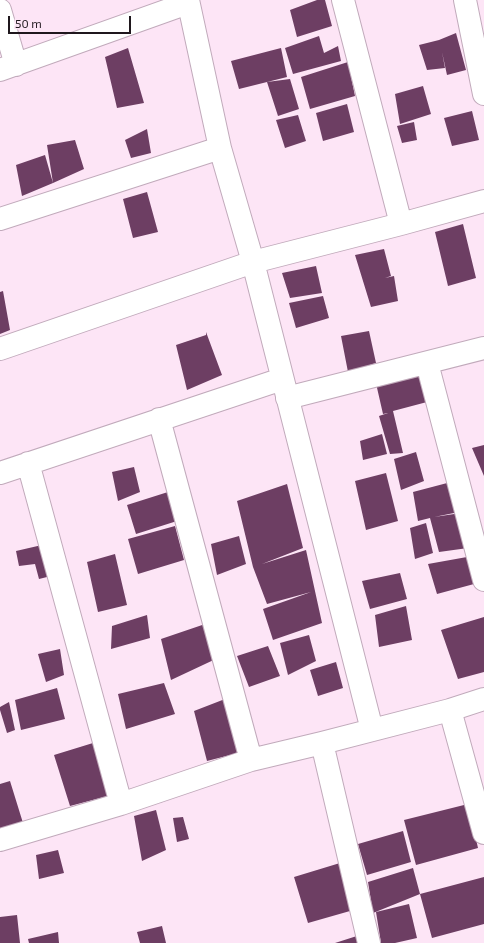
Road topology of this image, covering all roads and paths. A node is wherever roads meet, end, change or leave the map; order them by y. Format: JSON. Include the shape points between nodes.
{"nodes":[{"id":1,"x":342,"y":0,"type":"edge"},
{"id":2,"x":465,"y":0,"type":"edge"},
{"id":3,"x":188,"y":1,"type":"edge"},
{"id":4,"x":0,"y":10,"type":"edge"},
{"id":5,"x":8,"y":68,"type":"edge"},
{"id":6,"x":484,"y":94,"type":"edge"},
{"id":7,"x":220,"y":148,"type":"junction"},
{"id":8,"x":484,"y":201,"type":"edge"},
{"id":9,"x":0,"y":219,"type":"edge"},
{"id":10,"x":400,"y":224,"type":"junction"},
{"id":11,"x":253,"y":262,"type":"junction"},
{"id":12,"x":484,"y":348,"type":"edge"},
{"id":13,"x":0,"y":349,"type":"edge"},
{"id":14,"x":427,"y":363,"type":"junction"},
{"id":15,"x":285,"y":388,"type":"junction"},
{"id":16,"x":160,"y":419,"type":"junction"},
{"id":17,"x":28,"y":463,"type":"junction"},
{"id":18,"x":0,"y":473,"type":"edge"},
{"id":19,"x":484,"y":580,"type":"edge"},
{"id":20,"x":484,"y":699,"type":"edge"},
{"id":21,"x":450,"y":710,"type":"junction"},
{"id":22,"x":372,"y":730,"type":"junction"},
{"id":23,"x":322,"y":743,"type":"junction"},
{"id":24,"x":251,"y":760,"type":"junction"},
{"id":25,"x":121,"y":804,"type":"junction"},
{"id":26,"x":484,"y":833,"type":"edge"},
{"id":27,"x":0,"y":840,"type":"edge"},
{"id":28,"x":369,"y":943,"type":"edge"}],
"edges":[{"from":1,"to":10,"type":"street"},
{"from":2,"to":6,"type":"street"},
{"from":3,"to":5,"type":"street"},
{"from":3,"to":7,"type":"street"},
{"from":4,"to":5,"type":"street"},
{"from":7,"to":9,"type":"street"},
{"from":7,"to":11,"type":"street"},
{"from":8,"to":10,"type":"street"},
{"from":10,"to":11,"type":"street"},
{"from":11,"to":13,"type":"street"},
{"from":11,"to":15,"type":"street"},
{"from":12,"to":14,"type":"street"},
{"from":14,"to":15,"type":"street"},
{"from":14,"to":19,"type":"street"},
{"from":15,"to":16,"type":"street"},
{"from":15,"to":22,"type":"street"},
{"from":16,"to":17,"type":"street"},
{"from":16,"to":24,"type":"street"},
{"from":17,"to":18,"type":"street"},
{"from":17,"to":25,"type":"street"},
{"from":20,"to":21,"type":"street"},
{"from":21,"to":22,"type":"street"},
{"from":21,"to":26,"type":"street"},
{"from":22,"to":23,"type":"street"},
{"from":23,"to":24,"type":"street"},
{"from":23,"to":28,"type":"street"},
{"from":24,"to":25,"type":"street"},
{"from":25,"to":27,"type":"street"}]}
